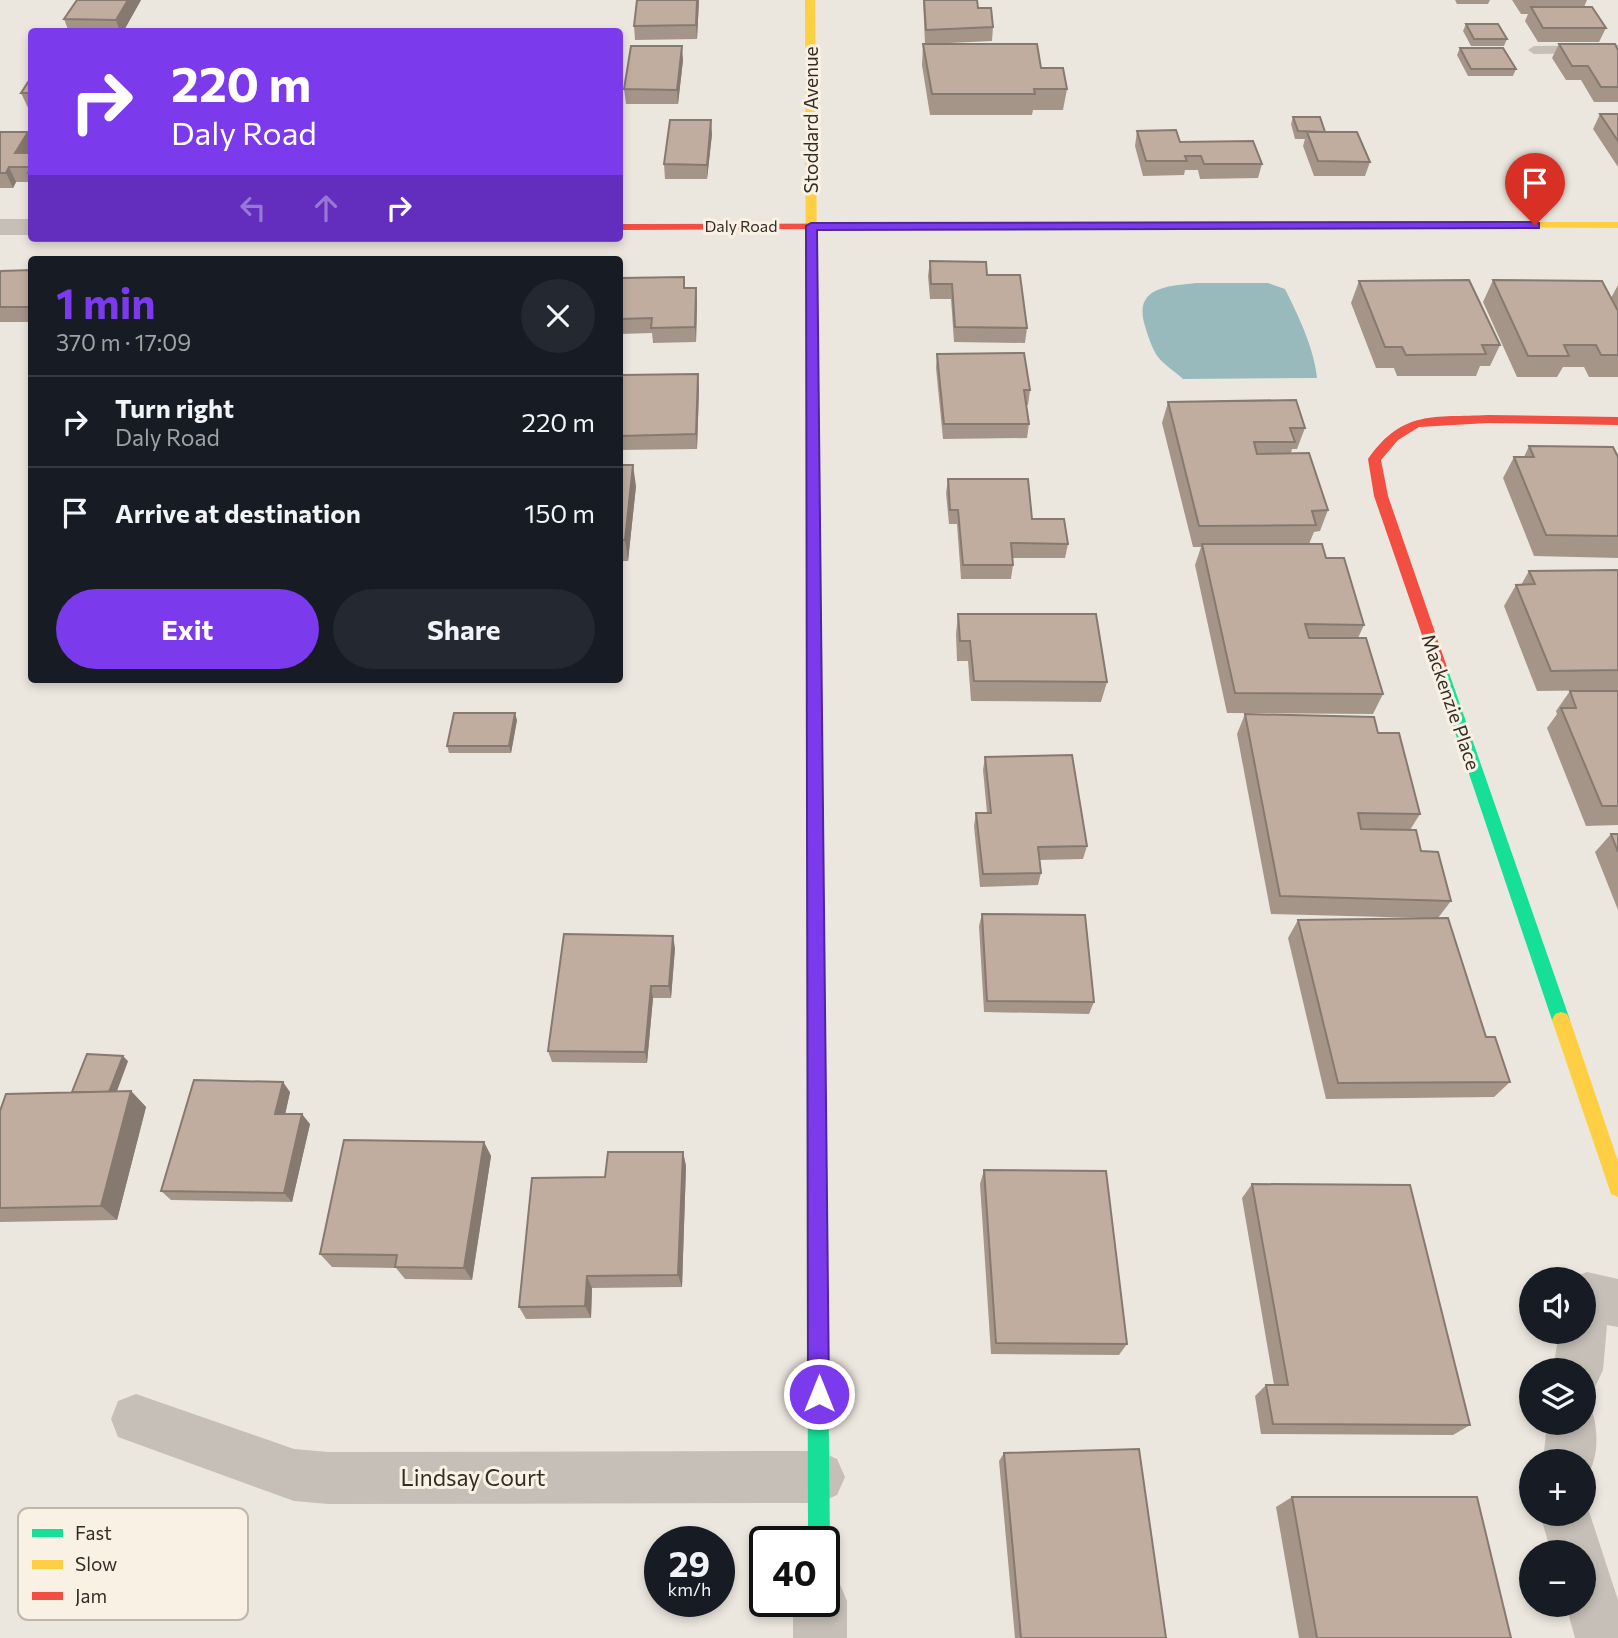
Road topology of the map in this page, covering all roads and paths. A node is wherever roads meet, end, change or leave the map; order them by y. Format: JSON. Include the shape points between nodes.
{"nodes":[{"id":1,"x":810,"y":0,"type":"edge"},
{"id":2,"x":1618,"y":49,"type":"edge"},
{"id":3,"x":1535,"y":50,"type":"dead end"},
{"id":4,"x":1618,"y":225,"type":"edge"},
{"id":5,"x":623,"y":226,"type":"edge"},
{"id":6,"x":811,"y":226,"type":"junction"},
{"id":7,"x":0,"y":227,"type":"edge"},
{"id":8,"x":28,"y":227,"type":"edge"},
{"id":9,"x":1618,"y":421,"type":"edge"},
{"id":10,"x":1618,"y":1188,"type":"edge"},
{"id":11,"x":1596,"y":1298,"type":"edge"},
{"id":12,"x":1618,"y":1303,"type":"edge"},
{"id":13,"x":136,"y":1419,"type":"dead end"},
{"id":14,"x":819,"y":1477,"type":"junction"},
{"id":15,"x":820,"y":1526,"type":"edge"},
{"id":16,"x":820,"y":1617,"type":"edge"},
{"id":17,"x":1596,"y":1617,"type":"edge"},
{"id":18,"x":820,"y":1638,"type":"edge"},
{"id":19,"x":1602,"y":1638,"type":"edge"}],
"edges":[{"from":1,"to":6,"type":"street","name":"Stoddard Avenue"},
{"from":2,"to":3,"type":"lane"},
{"from":4,"to":6,"type":"street","name":"Daly Road"},
{"from":5,"to":6,"type":"street","name":"Daly Road"},
{"from":6,"to":14,"type":"street","name":"Stoddard Avenue"},
{"from":7,"to":8,"type":"street"},
{"from":9,"to":10,"type":"street","name":"Mackenzie Place","via":[[1416,423],[1393,437],[1374,459],[1381,496]]},
{"from":11,"to":12,"type":"street"},
{"from":13,"to":14,"type":"street","name":"Lindsay Court","via":[[294,1475],[328,1478]]},
{"from":14,"to":15,"type":"street","name":"Stoddard Avenue"},
{"from":16,"to":18,"type":"street"},
{"from":17,"to":19,"type":"street"}]}
